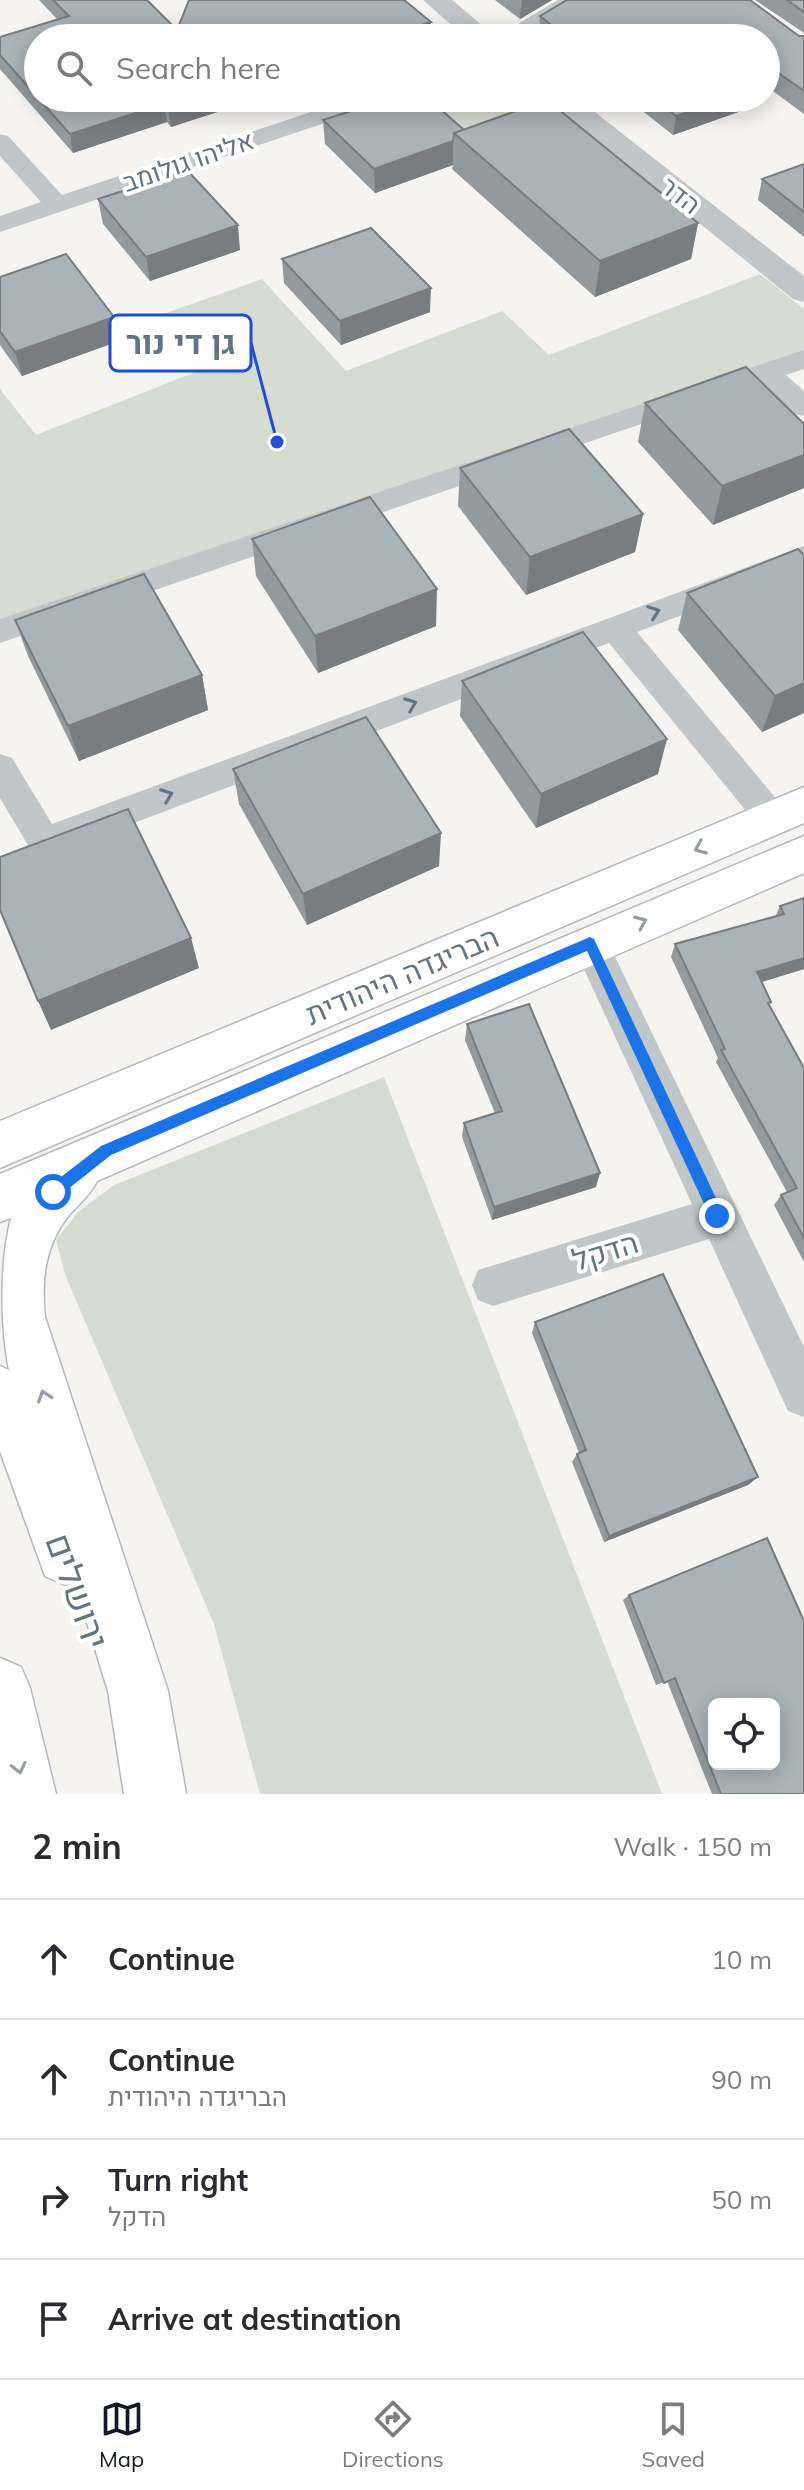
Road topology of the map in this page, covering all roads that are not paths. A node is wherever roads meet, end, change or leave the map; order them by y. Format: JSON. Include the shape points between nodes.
{"nodes":[{"id":1,"x":436,"y":0,"type":"edge"},
{"id":2,"x":577,"y":0,"type":"edge"},
{"id":3,"x":466,"y":24,"type":"edge"},
{"id":4,"x":533,"y":24,"type":"edge"},
{"id":5,"x":334,"y":112,"type":"edge"},
{"id":6,"x":572,"y":112,"type":"edge"},
{"id":7,"x":0,"y":141,"type":"edge"},
{"id":8,"x":57,"y":205,"type":"junction"},
{"id":9,"x":0,"y":224,"type":"edge"},
{"id":10,"x":804,"y":292,"type":"edge"},
{"id":11,"x":804,"y":359,"type":"edge"},
{"id":12,"x":766,"y":372,"type":"junction"},
{"id":13,"x":804,"y":407,"type":"edge"},
{"id":14,"x":804,"y":557,"type":"edge"},
{"id":15,"x":614,"y":627,"type":"junction"},
{"id":16,"x":0,"y":631,"type":"edge"},
{"id":17,"x":0,"y":768,"type":"edge"},
{"id":18,"x":788,"y":811,"type":"edge"},
{"id":19,"x":804,"y":854,"type":"edge"},
{"id":20,"x":590,"y":943,"type":"junction"},
{"id":21,"x":374,"y":987,"type":"junction"},
{"id":22,"x":0,"y":1110,"type":"edge"},
{"id":23,"x":0,"y":1145,"type":"edge"},
{"id":24,"x":106,"y":1151,"type":"junction"},
{"id":25,"x":0,"y":1198,"type":"edge"},
{"id":26,"x":717,"y":1216,"type":"junction"},
{"id":27,"x":493,"y":1285,"type":"dead end"},
{"id":28,"x":0,"y":1393,"type":"edge"},
{"id":29,"x":804,"y":1395,"type":"edge"},
{"id":30,"x":0,"y":1688,"type":"edge"},
{"id":31,"x":25,"y":1794,"type":"edge"},
{"id":32,"x":143,"y":1794,"type":"edge"},
{"id":33,"x":155,"y":1794,"type":"edge"}],
"edges":[{"from":1,"to":3,"type":"street"},
{"from":2,"to":4,"type":"street"},
{"from":5,"to":8,"type":"street","name":"אליהו גולומב"},
{"from":6,"to":10,"type":"street","name":"הדר"},
{"from":7,"to":8,"type":"street"},
{"from":8,"to":9,"type":"street","name":"אליהו גולומב"},
{"from":11,"to":12,"type":"street"},
{"from":12,"to":13,"type":"street"},
{"from":12,"to":16,"type":"street"},
{"from":15,"to":14,"type":"street","one_way":true},
{"from":17,"to":15,"type":"street","one_way":true,"via":[[44,842]]},
{"from":15,"to":18,"type":"street"},
{"from":18,"to":21,"type":"main road","name":"הבריגדה היהודית","one_way":true},
{"from":20,"to":19,"type":"main road","name":"הבריגדה היהודית","one_way":true},
{"from":20,"to":24,"type":"main road","name":"הבריגדה היהודית"},
{"from":20,"to":26,"type":"street"},
{"from":21,"to":22,"type":"main road"},
{"from":21,"to":23,"type":"main road","name":"הבריגדה היהודית"},
{"from":24,"to":25,"type":"main road","name":"הבריגדה היהודית"},
{"from":33,"to":24,"type":"main road","one_way":true,"via":[[138,1691],[15,1291],[22,1251],[53,1192]]},
{"from":26,"to":27,"type":"street","name":"הדקל"},
{"from":26,"to":29,"type":"street"},
{"from":28,"to":32,"type":"main road","name":"ירושלים","via":[[23,1439],[125,1720]]},
{"from":30,"to":31,"type":"main road","one_way":true}]}
